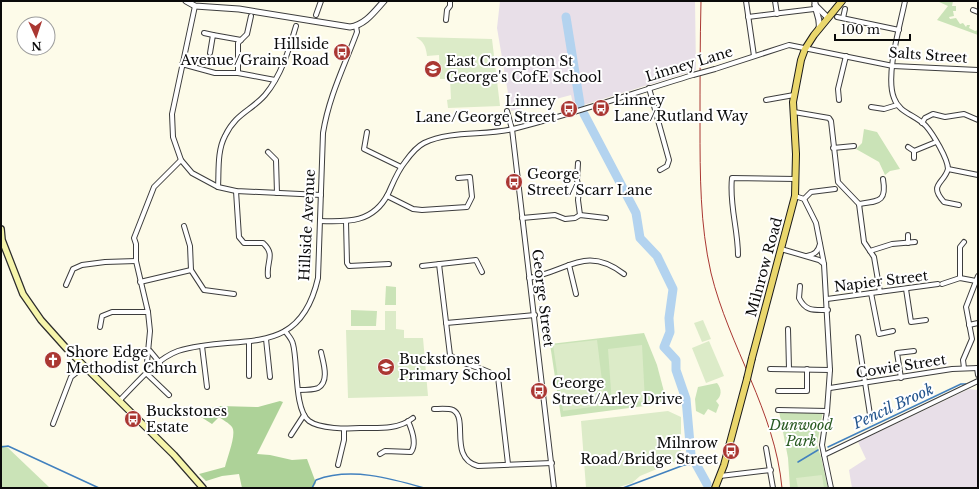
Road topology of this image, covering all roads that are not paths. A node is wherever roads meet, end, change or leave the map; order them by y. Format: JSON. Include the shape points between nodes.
{"nodes":[{"id":1,"x":186,"y":1,"type":"edge"},
{"id":2,"x":321,"y":1,"type":"edge"},
{"id":3,"x":384,"y":1,"type":"edge"},
{"id":4,"x":450,"y":1,"type":"edge"},
{"id":5,"x":746,"y":1,"type":"edge"},
{"id":6,"x":775,"y":1,"type":"edge"},
{"id":7,"x":842,"y":1,"type":"edge"},
{"id":8,"x":905,"y":1,"type":"edge"},
{"id":9,"x":204,"y":4,"type":"edge"},
{"id":10,"x":815,"y":5,"type":"edge"},
{"id":11,"x":195,"y":6,"type":"junction"},
{"id":12,"x":845,"y":9,"type":"dead end"},
{"id":13,"x":776,"y":14,"type":"junction"},
{"id":14,"x":316,"y":15,"type":"dead end"},
{"id":15,"x":251,"y":16,"type":"dead end"},
{"id":16,"x":748,"y":17,"type":"junction"},
{"id":17,"x":837,"y":17,"type":"dead end"},
{"id":18,"x":828,"y":18,"type":"junction"},
{"id":19,"x":843,"y":18,"type":"junction"},
{"id":20,"x":446,"y":20,"type":"dead end"},
{"id":21,"x":296,"y":26,"type":"dead end"},
{"id":22,"x":356,"y":26,"type":"junction"},
{"id":23,"x":819,"y":28,"type":"junction"},
{"id":24,"x":899,"y":30,"type":"junction"},
{"id":25,"x":204,"y":33,"type":"dead end"},
{"id":26,"x":213,"y":35,"type":"junction"},
{"id":27,"x":241,"y":40,"type":"junction"},
{"id":28,"x":805,"y":48,"type":"junction"},
{"id":29,"x":210,"y":54,"type":"dead end"},
{"id":30,"x":754,"y":56,"type":"junction"},
{"id":31,"x":846,"y":56,"type":"junction"},
{"id":32,"x":182,"y":64,"type":"junction"},
{"id":33,"x":893,"y":66,"type":"junction"},
{"id":34,"x":978,"y":70,"type":"edge"},
{"id":35,"x":238,"y":72,"type":"junction"},
{"id":36,"x":275,"y":80,"type":"junction"},
{"id":37,"x":648,"y":88,"type":"junction"},
{"id":38,"x":794,"y":95,"type":"junction"},
{"id":39,"x":766,"y":100,"type":"dead end"},
{"id":40,"x":839,"y":100,"type":"dead end"},
{"id":41,"x":897,"y":105,"type":"junction"},
{"id":42,"x":870,"y":107,"type":"dead end"},
{"id":43,"x":507,"y":111,"type":"dead end"},
{"id":44,"x":794,"y":112,"type":"junction"},
{"id":45,"x":978,"y":120,"type":"edge"},
{"id":46,"x":922,"y":123,"type":"junction"},
{"id":47,"x":512,"y":130,"type":"junction"},
{"id":48,"x":367,"y":132,"type":"dead end"},
{"id":49,"x":936,"y":142,"type":"junction"},
{"id":50,"x":854,"y":146,"type":"dead end"},
{"id":51,"x":908,"y":147,"type":"dead end"},
{"id":52,"x":833,"y":148,"type":"junction"},
{"id":53,"x":914,"y":151,"type":"junction"},
{"id":54,"x":268,"y":152,"type":"dead end"},
{"id":55,"x":914,"y":158,"type":"dead end"},
{"id":56,"x":182,"y":160,"type":"junction"},
{"id":57,"x":578,"y":163,"type":"dead end"},
{"id":58,"x":401,"y":167,"type":"junction"},
{"id":59,"x":948,"y":169,"type":"junction"},
{"id":60,"x":660,"y":170,"type":"dead end"},
{"id":61,"x":978,"y":175,"type":"edge"},
{"id":62,"x":458,"y":178,"type":"dead end"},
{"id":63,"x":796,"y":179,"type":"junction"},
{"id":64,"x":883,"y":179,"type":"dead end"},
{"id":65,"x":218,"y":187,"type":"junction"},
{"id":66,"x":835,"y":189,"type":"dead end"},
{"id":67,"x":236,"y":191,"type":"junction"},
{"id":68,"x":277,"y":193,"type":"junction"},
{"id":69,"x":321,"y":195,"type":"junction"},
{"id":70,"x":387,"y":196,"type":"junction"},
{"id":71,"x":795,"y":196,"type":"junction"},
{"id":72,"x":804,"y":199,"type":"junction"},
{"id":73,"x":859,"y":204,"type":"junction"},
{"id":74,"x":959,"y":205,"type":"dead end"},
{"id":75,"x":580,"y":215,"type":"junction"},
{"id":76,"x":522,"y":218,"type":"junction"},
{"id":77,"x":606,"y":218,"type":"dead end"},
{"id":78,"x":320,"y":221,"type":"junction"},
{"id":79,"x":346,"y":222,"type":"junction"},
{"id":80,"x":184,"y":226,"type":"dead end"},
{"id":81,"x":1,"y":229,"type":"edge"},
{"id":82,"x":908,"y":235,"type":"dead end"},
{"id":83,"x":820,"y":241,"type":"junction"},
{"id":84,"x":916,"y":242,"type":"dead end"},
{"id":85,"x":964,"y":242,"type":"dead end"},
{"id":86,"x":908,"y":243,"type":"junction"},
{"id":87,"x":781,"y":249,"type":"junction"},
{"id":88,"x":870,"y":251,"type":"junction"},
{"id":89,"x":738,"y":255,"type":"dead end"},
{"id":90,"x":807,"y":257,"type":"junction"},
{"id":91,"x":381,"y":259,"type":"dead end"},
{"id":92,"x":136,"y":261,"type":"junction"},
{"id":93,"x":389,"y":264,"type":"dead end"},
{"id":94,"x":439,"y":264,"type":"junction"},
{"id":95,"x":824,"y":264,"type":"junction"},
{"id":96,"x":381,"y":265,"type":"junction"},
{"id":97,"x":570,"y":265,"type":"junction"},
{"id":98,"x":422,"y":266,"type":"dead end"},
{"id":99,"x":191,"y":270,"type":"junction"},
{"id":100,"x":482,"y":272,"type":"dead end"},
{"id":101,"x":624,"y":274,"type":"dead end"},
{"id":102,"x":268,"y":276,"type":"dead end"},
{"id":103,"x":978,"y":276,"type":"edge"},
{"id":104,"x":529,"y":278,"type":"junction"},
{"id":105,"x":960,"y":278,"type":"junction"},
{"id":106,"x":976,"y":281,"type":"junction"},
{"id":107,"x":140,"y":282,"type":"junction"},
{"id":108,"x":66,"y":285,"type":"dead end"},
{"id":109,"x":800,"y":286,"type":"dead end"},
{"id":110,"x":906,"y":289,"type":"junction"},
{"id":111,"x":880,"y":292,"type":"junction"},
{"id":112,"x":871,"y":293,"type":"junction"},
{"id":113,"x":234,"y":294,"type":"dead end"},
{"id":114,"x":576,"y":294,"type":"dead end"},
{"id":115,"x":827,"y":298,"type":"junction"},
{"id":116,"x":828,"y":310,"type":"junction"},
{"id":117,"x":148,"y":312,"type":"junction"},
{"id":118,"x":534,"y":315,"type":"junction"},
{"id":119,"x":926,"y":320,"type":"dead end"},
{"id":120,"x":446,"y":323,"type":"junction"},
{"id":121,"x":978,"y":323,"type":"edge"},
{"id":122,"x":969,"y":325,"type":"junction"},
{"id":123,"x":100,"y":327,"type":"dead end"},
{"id":124,"x":788,"y":329,"type":"dead end"},
{"id":125,"x":285,"y":331,"type":"junction"},
{"id":126,"x":894,"y":331,"type":"dead end"},
{"id":127,"x":858,"y":337,"type":"dead end"},
{"id":128,"x":266,"y":339,"type":"junction"},
{"id":129,"x":249,"y":342,"type":"junction"},
{"id":130,"x":202,"y":346,"type":"junction"},
{"id":131,"x":150,"y":351,"type":"junction"},
{"id":132,"x":914,"y":351,"type":"dead end"},
{"id":133,"x":321,"y":352,"type":"dead end"},
{"id":134,"x":160,"y":362,"type":"junction"},
{"id":135,"x":85,"y":366,"type":"junction"},
{"id":136,"x":964,"y":368,"type":"junction"},
{"id":137,"x":977,"y":368,"type":"edge"},
{"id":138,"x":770,"y":369,"type":"dead end"},
{"id":139,"x":789,"y":369,"type":"junction"},
{"id":140,"x":808,"y":369,"type":"junction"},
{"id":141,"x":830,"y":370,"type":"junction"},
{"id":142,"x":146,"y":373,"type":"junction"},
{"id":143,"x":978,"y":375,"type":"edge"},
{"id":144,"x":249,"y":376,"type":"dead end"},
{"id":145,"x":270,"y":377,"type":"dead end"},
{"id":146,"x":901,"y":378,"type":"junction"},
{"id":147,"x":978,"y":381,"type":"edge"},
{"id":148,"x":866,"y":382,"type":"junction"},
{"id":149,"x":207,"y":387,"type":"dead end"},
{"id":150,"x":830,"y":388,"type":"junction"},
{"id":151,"x":299,"y":390,"type":"junction"},
{"id":152,"x":778,"y":391,"type":"dead end"},
{"id":153,"x":169,"y":395,"type":"dead end"},
{"id":154,"x":120,"y":400,"type":"junction"},
{"id":155,"x":434,"y":410,"type":"dead end"},
{"id":156,"x":778,"y":410,"type":"dead end"},
{"id":157,"x":827,"y":410,"type":"junction"},
{"id":158,"x":304,"y":415,"type":"junction"},
{"id":159,"x":413,"y":418,"type":"dead end"},
{"id":160,"x":408,"y":421,"type":"junction"},
{"id":161,"x":871,"y":421,"type":"dead end"},
{"id":162,"x":53,"y":424,"type":"dead end"},
{"id":163,"x":344,"y":429,"type":"junction"},
{"id":164,"x":291,"y":435,"type":"dead end"},
{"id":165,"x":766,"y":448,"type":"dead end"},
{"id":166,"x":380,"y":454,"type":"dead end"},
{"id":167,"x":824,"y":455,"type":"junction"},
{"id":168,"x":552,"y":463,"type":"junction"},
{"id":169,"x":508,"y":464,"type":"junction"},
{"id":170,"x":338,"y":465,"type":"dead end"},
{"id":171,"x":771,"y":470,"type":"junction"},
{"id":172,"x":720,"y":476,"type":"junction"},
{"id":173,"x":204,"y":488,"type":"edge"},
{"id":174,"x":554,"y":488,"type":"edge"},
{"id":175,"x":715,"y":488,"type":"edge"},
{"id":176,"x":773,"y":488,"type":"edge"},
{"id":177,"x":831,"y":488,"type":"edge"}],
"edges":[{"from":1,"to":11,"type":"street"},
{"from":2,"to":14,"type":"street"},
{"from":3,"to":22,"type":"street","via":[[366,20]]},
{"from":4,"to":20,"type":"street"},
{"from":5,"to":16,"type":"street"},
{"from":6,"to":13,"type":"street"},
{"from":7,"to":18,"type":"main road"},
{"from":8,"to":24,"type":"street"},
{"from":9,"to":11,"type":"street"},
{"from":9,"to":22,"type":"street","via":[[341,26]]},
{"from":10,"to":13,"type":"street"},
{"from":10,"to":18,"type":"street"},
{"from":10,"to":23,"type":"street","via":[[820,20]]},
{"from":11,"to":32,"type":"street"},
{"from":12,"to":19,"type":"street"},
{"from":13,"to":16,"type":"street"},
{"from":15,"to":27,"type":"street","via":[[247,33]]},
{"from":16,"to":30,"type":"street"},
{"from":17,"to":19,"type":"street"},
{"from":18,"to":23,"type":"main road"},
{"from":19,"to":24,"type":"street"},
{"from":21,"to":36,"type":"street","via":[[290,48]]},
{"from":22,"to":69,"type":"street","name":"Hillside Avenue","via":[[357,32],[326,112]]},
{"from":23,"to":28,"type":"main road"},
{"from":24,"to":33,"type":"street"},
{"from":25,"to":26,"type":"street"},
{"from":26,"to":27,"type":"street"},
{"from":26,"to":29,"type":"street"},
{"from":27,"to":35,"type":"street","via":[[238,43]]},
{"from":28,"to":30,"type":"street","name":"Linney Lane","via":[[789,45]]},
{"from":28,"to":31,"type":"street","name":"Salts Street"},
{"from":28,"to":38,"type":"main road","name":"Milnrow Road"},
{"from":30,"to":37,"type":"street","name":"Linney Lane","bridge":true},
{"from":31,"to":33,"type":"street","name":"Salts Street"},
{"from":31,"to":40,"type":"street","via":[[838,89]]},
{"from":32,"to":35,"type":"street","via":[[215,73]]},
{"from":32,"to":56,"type":"street","via":[[172,114],[173,137]]},
{"from":33,"to":34,"type":"street","name":"Salts Street"},
{"from":33,"to":41,"type":"street","via":[[892,88]]},
{"from":35,"to":36,"type":"street"},
{"from":36,"to":65,"type":"street","via":[[264,96],[236,118],[224,137],[220,150]]},
{"from":37,"to":47,"type":"street","name":"Linney Lane","via":[[613,101]]},
{"from":37,"to":60,"type":"street","via":[[669,160]]},
{"from":38,"to":39,"type":"street"},
{"from":38,"to":44,"type":"main road","name":"Milnrow Road"},
{"from":41,"to":42,"type":"street","via":[[884,109]]},
{"from":41,"to":46,"type":"street"},
{"from":43,"to":47,"type":"street","name":"George Street"},
{"from":44,"to":52,"type":"street","via":[[829,118]]},
{"from":44,"to":63,"type":"main road","name":"Milnrow Road"},
{"from":45,"to":46,"type":"street","via":[[964,114],[945,117],[933,114],[928,115]]},
{"from":46,"to":49,"type":"street"},
{"from":47,"to":58,"type":"street","name":"Linney Lane","via":[[438,138],[423,144]]},
{"from":47,"to":76,"type":"street","name":"George Street"},
{"from":48,"to":58,"type":"street","via":[[364,149]]},
{"from":49,"to":53,"type":"street"},
{"from":49,"to":59,"type":"street"},
{"from":50,"to":52,"type":"street"},
{"from":51,"to":53,"type":"street"},
{"from":52,"to":73,"type":"street","via":[[838,182]]},
{"from":53,"to":55,"type":"street"},
{"from":54,"to":68,"type":"street","via":[[276,160]]},
{"from":56,"to":65,"type":"street","via":[[192,173]]},
{"from":56,"to":92,"type":"street","via":[[154,187],[145,205],[134,238]]},
{"from":57,"to":75,"type":"street"},
{"from":58,"to":70,"type":"street","name":"Linney Lane"},
{"from":59,"to":61,"type":"street"},
{"from":59,"to":74,"type":"street","via":[[937,186],[937,192],[944,202]]},
{"from":62,"to":70,"type":"street","via":[[470,177],[472,197],[467,207],[413,209]]},
{"from":63,"to":71,"type":"main road","name":"Milnrow Road"},
{"from":63,"to":89,"type":"street","via":[[732,178],[731,202],[738,236]]},
{"from":64,"to":73,"type":"street","via":[[884,196],[879,201]]},
{"from":65,"to":67,"type":"street"},
{"from":66,"to":72,"type":"street","via":[[810,192]]},
{"from":67,"to":68,"type":"street"},
{"from":67,"to":102,"type":"street","via":[[239,237],[244,243],[263,243],[269,249],[271,258],[266,267]]},
{"from":68,"to":69,"type":"street"},
{"from":69,"to":78,"type":"street","name":"Hillside Avenue"},
{"from":70,"to":79,"type":"street","name":"Linney Lane","via":[[371,214]]},
{"from":71,"to":72,"type":"street"},
{"from":71,"to":87,"type":"main road","name":"Milnrow Road"},
{"from":72,"to":83,"type":"street","via":[[816,222]]},
{"from":73,"to":88,"type":"street","via":[[864,242]]},
{"from":75,"to":76,"type":"street","via":[[565,219],[555,215]]},
{"from":75,"to":77,"type":"street"},
{"from":76,"to":104,"type":"street","name":"George Street"},
{"from":78,"to":79,"type":"street","name":"Linney Lane"},
{"from":78,"to":125,"type":"street","name":"Hillside Avenue","via":[[318,271],[314,293],[306,311]]},
{"from":79,"to":96,"type":"street","via":[[349,266]]},
{"from":80,"to":99,"type":"street","via":[[190,246]]},
{"from":81,"to":135,"type":"main road","via":[[2,240],[23,294],[41,320]]},
{"from":82,"to":86,"type":"street"},
{"from":83,"to":90,"type":"street","via":[[818,250]]},
{"from":83,"to":95,"type":"street"},
{"from":84,"to":86,"type":"street"},
{"from":85,"to":105,"type":"street","via":[[960,247]]},
{"from":86,"to":88,"type":"street","via":[[892,244]]},
{"from":87,"to":90,"type":"street"},
{"from":87,"to":172,"type":"main road","name":"Milnrow Road","bridge":true},
{"from":88,"to":111,"type":"street"},
{"from":90,"to":95,"type":"street"},
{"from":91,"to":96,"type":"street"},
{"from":92,"to":107,"type":"street"},
{"from":92,"to":108,"type":"street","via":[[82,265],[73,269]]},
{"from":93,"to":96,"type":"street"},
{"from":94,"to":98,"type":"street"},
{"from":94,"to":100,"type":"street","via":[[476,260]]},
{"from":94,"to":120,"type":"street"},
{"from":95,"to":115,"type":"street"},
{"from":97,"to":101,"type":"street","via":[[595,260],[610,264]]},
{"from":97,"to":104,"type":"street"},
{"from":97,"to":114,"type":"street"},
{"from":99,"to":107,"type":"street"},
{"from":99,"to":113,"type":"street","via":[[204,290]]},
{"from":103,"to":106,"type":"street"},
{"from":104,"to":118,"type":"street","name":"George Street"},
{"from":105,"to":106,"type":"street"},
{"from":105,"to":110,"type":"street","name":"Napier Street"},
{"from":106,"to":122,"type":"street","via":[[966,307]]},
{"from":107,"to":117,"type":"street"},
{"from":109,"to":116,"type":"street","via":[[799,298],[807,309]]},
{"from":110,"to":111,"type":"street","name":"Napier Street"},
{"from":110,"to":119,"type":"street","via":[[911,322]]},
{"from":111,"to":112,"type":"street","name":"Napier Street"},
{"from":112,"to":115,"type":"street","name":"Napier Street"},
{"from":112,"to":126,"type":"street","via":[[879,334]]},
{"from":115,"to":116,"type":"street"},
{"from":116,"to":141,"type":"street"},
{"from":117,"to":123,"type":"street","via":[[112,312],[102,316]]},
{"from":117,"to":131,"type":"street"},
{"from":118,"to":120,"type":"street"},
{"from":118,"to":168,"type":"street","name":"George Street"},
{"from":120,"to":169,"type":"street","via":[[450,355],[459,362],[488,370],[498,377]]},
{"from":121,"to":122,"type":"street"},
{"from":122,"to":136,"type":"street","via":[[972,339],[963,360]]},
{"from":124,"to":139,"type":"street"},
{"from":125,"to":128,"type":"street","name":"Hillside Avenue"},
{"from":125,"to":151,"type":"street","via":[[293,343]]},
{"from":127,"to":148,"type":"street"},
{"from":128,"to":129,"type":"street","name":"Hillside Avenue"},
{"from":128,"to":145,"type":"street"},
{"from":129,"to":130,"type":"street","name":"Hillside Avenue"},
{"from":129,"to":144,"type":"street"},
{"from":130,"to":134,"type":"street","name":"Hillside Avenue","via":[[177,352]]},
{"from":130,"to":149,"type":"street"},
{"from":131,"to":134,"type":"street"},
{"from":131,"to":142,"type":"street"},
{"from":132,"to":146,"type":"street","via":[[897,353]]},
{"from":133,"to":151,"type":"street","via":[[325,374],[322,383],[318,388]]},
{"from":134,"to":142,"type":"street","name":"Hillside Avenue"},
{"from":135,"to":154,"type":"main road"},
{"from":135,"to":162,"type":"street","via":[[71,377]]},
{"from":136,"to":137,"type":"street","name":"Cowie Street"},
{"from":136,"to":146,"type":"street","name":"Cowie Street"},
{"from":137,"to":143,"type":"street"},
{"from":138,"to":139,"type":"street"},
{"from":139,"to":140,"type":"street"},
{"from":140,"to":141,"type":"street"},
{"from":140,"to":152,"type":"street","via":[[807,391]]},
{"from":141,"to":150,"type":"street"},
{"from":142,"to":153,"type":"street"},
{"from":142,"to":154,"type":"street","name":"Hillside Avenue"},
{"from":146,"to":148,"type":"street","name":"Cowie Street"},
{"from":147,"to":167,"type":"street"},
{"from":148,"to":150,"type":"street","name":"Cowie Street"},
{"from":148,"to":161,"type":"street"},
{"from":150,"to":157,"type":"street"},
{"from":151,"to":158,"type":"street"},
{"from":154,"to":173,"type":"main road"},
{"from":155,"to":169,"type":"street","via":[[451,409],[455,412],[462,453],[469,463],[478,466]]},
{"from":156,"to":157,"type":"street"},
{"from":157,"to":167,"type":"street","via":[[822,445]]},
{"from":158,"to":163,"type":"street","via":[[313,423]]},
{"from":158,"to":164,"type":"street"},
{"from":159,"to":160,"type":"street"},
{"from":160,"to":163,"type":"street","via":[[393,427]]},
{"from":160,"to":166,"type":"street","via":[[414,434],[413,450],[385,450]]},
{"from":163,"to":170,"type":"street"},
{"from":165,"to":171,"type":"street"},
{"from":167,"to":177,"type":"street"},
{"from":168,"to":169,"type":"street"},
{"from":168,"to":174,"type":"street","name":"George Street"},
{"from":171,"to":172,"type":"street"},
{"from":171,"to":176,"type":"street"},
{"from":172,"to":175,"type":"main road","name":"Milnrow Road"}]}
